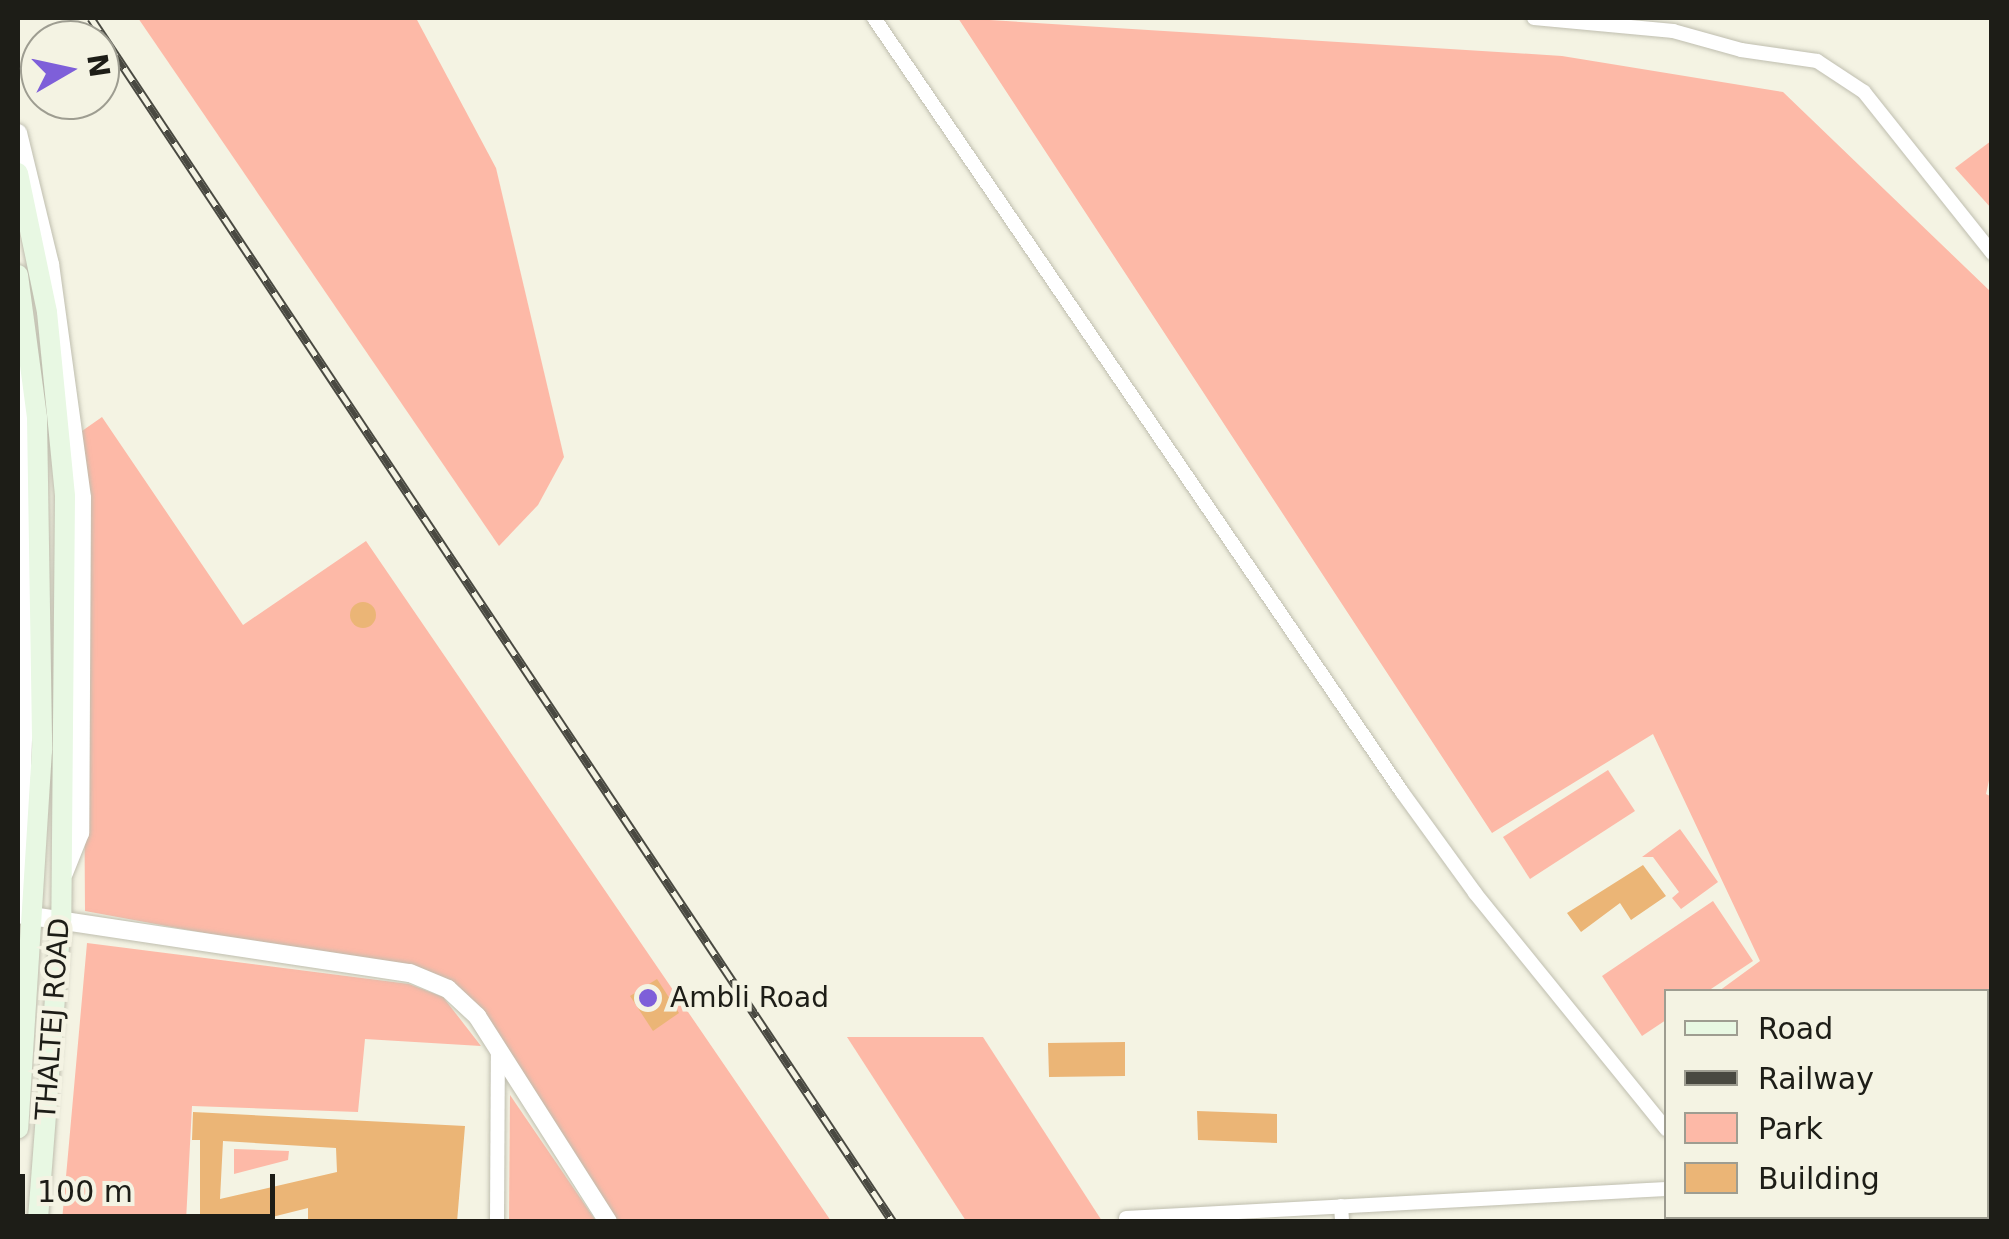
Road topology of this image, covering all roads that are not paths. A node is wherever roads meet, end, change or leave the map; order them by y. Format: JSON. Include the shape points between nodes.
{"nodes":[{"id":1,"x":874,"y":18,"type":"edge"},
{"id":2,"x":1534,"y":18,"type":"edge"},
{"id":3,"x":1599,"y":20,"type":"edge"},
{"id":4,"x":18,"y":133,"type":"edge"},
{"id":5,"x":18,"y":173,"type":"edge"},
{"id":6,"x":1992,"y":253,"type":"edge"},
{"id":7,"x":18,"y":276,"type":"edge"},
{"id":8,"x":18,"y":369,"type":"edge"},
{"id":9,"x":63,"y":876,"type":"junction"},
{"id":10,"x":24,"y":915,"type":"edge"},
{"id":11,"x":61,"y":920,"type":"junction"},
{"id":12,"x":498,"y":1056,"type":"junction"},
{"id":13,"x":1664,"y":1127,"type":"edge"},
{"id":14,"x":18,"y":1128,"type":"edge"},
{"id":15,"x":1664,"y":1189,"type":"edge"},
{"id":16,"x":1341,"y":1214,"type":"edge"},
{"id":17,"x":1126,"y":1218,"type":"dead end"},
{"id":18,"x":38,"y":1222,"type":"edge"},
{"id":19,"x":496,"y":1222,"type":"edge"},
{"id":20,"x":608,"y":1222,"type":"edge"}],
"edges":[{"from":1,"to":13,"type":"street","via":[[1412,805]]},
{"from":2,"to":3,"type":"street"},
{"from":3,"to":6,"type":"street","via":[[1817,61],[1864,92]]},
{"from":4,"to":9,"type":"street","via":[[50,264],[82,498],[80,833]]},
{"from":5,"to":9,"type":"main road","name":"THALTEJ ROAD","via":[[60,407]]},
{"from":7,"to":10,"type":"main road","name":"THALTEJ ROAD","via":[[33,365],[41,503],[41,828],[38,879]]},
{"from":8,"to":10,"type":"street","via":[[26,639]]},
{"from":9,"to":11,"type":"main road","name":"THALTEJ ROAD"},
{"from":10,"to":11,"type":"street"},
{"from":10,"to":14,"type":"main road","name":"THALTEJ ROAD"},
{"from":11,"to":12,"type":"street","via":[[410,974],[448,989],[477,1016]]},
{"from":11,"to":18,"type":"main road","name":"THALTEJ ROAD"},
{"from":12,"to":19,"type":"street"},
{"from":12,"to":20,"type":"street"},
{"from":15,"to":16,"type":"street"},
{"from":16,"to":17,"type":"street"}]}
